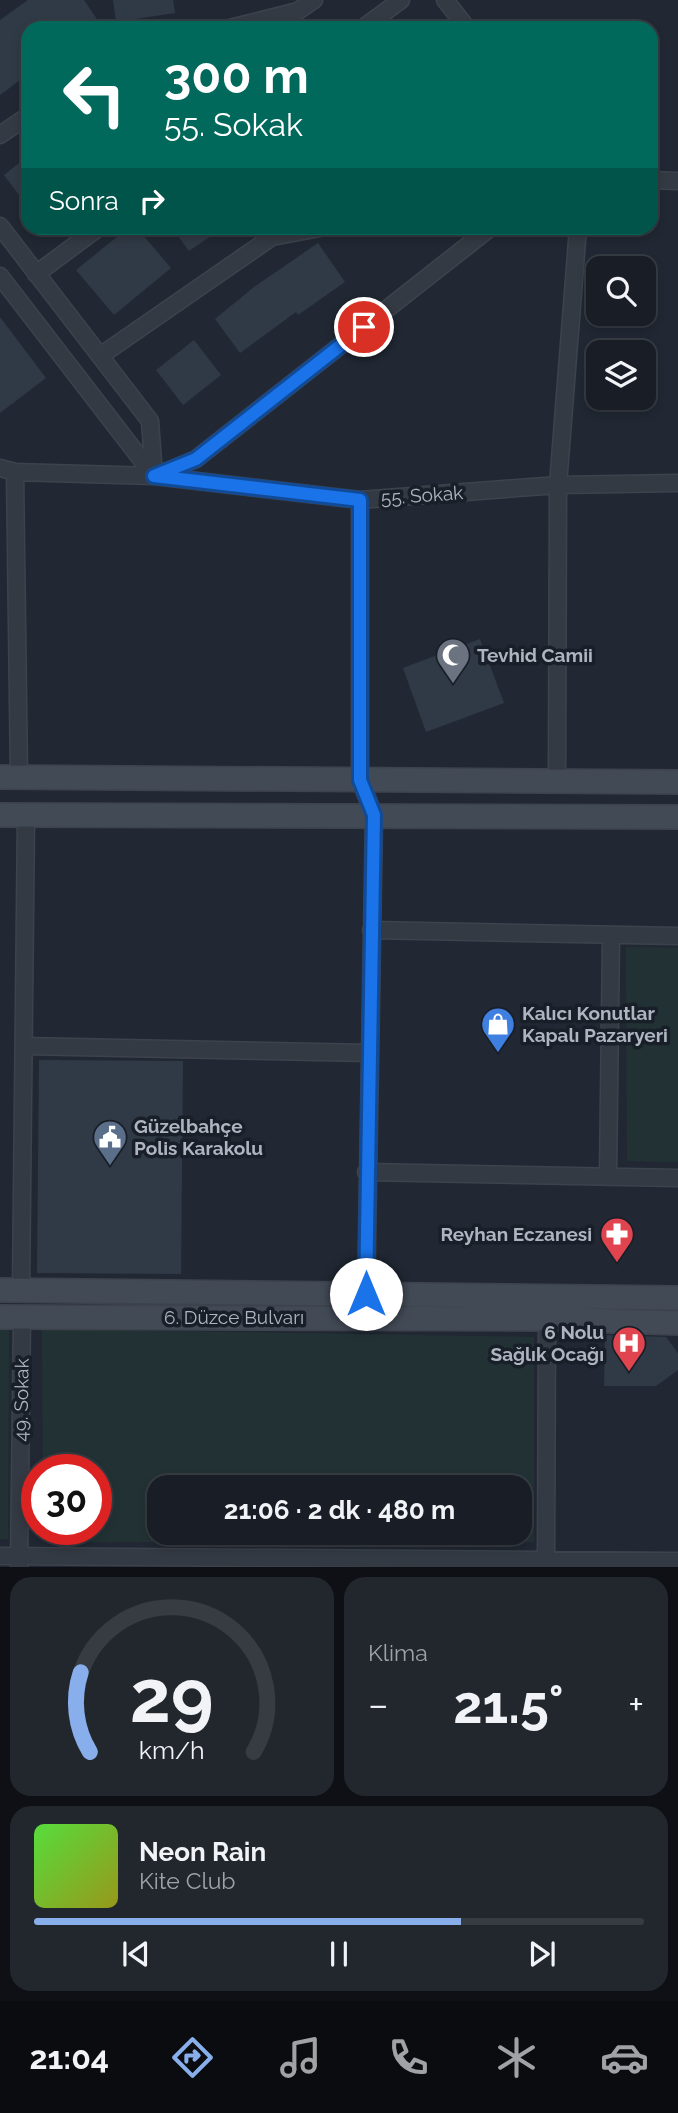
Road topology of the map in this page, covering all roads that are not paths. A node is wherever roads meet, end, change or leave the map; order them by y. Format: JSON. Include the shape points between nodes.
{"nodes":[{"id":1,"x":314,"y":0,"type":"edge"},
{"id":2,"x":401,"y":0,"type":"edge"},
{"id":3,"x":445,"y":0,"type":"edge"},
{"id":4,"x":258,"y":21,"type":"edge"},
{"id":5,"x":372,"y":21,"type":"edge"},
{"id":6,"x":462,"y":21,"type":"edge"},
{"id":7,"x":21,"y":121,"type":"edge"},
{"id":8,"x":0,"y":135,"type":"edge"},
{"id":9,"x":658,"y":180,"type":"edge"},
{"id":10,"x":678,"y":181,"type":"edge"},
{"id":11,"x":0,"y":226,"type":"edge"},
{"id":12,"x":89,"y":235,"type":"edge"},
{"id":13,"x":283,"y":235,"type":"edge"},
{"id":14,"x":481,"y":235,"type":"edge"},
{"id":15,"x":577,"y":235,"type":"edge"},
{"id":16,"x":36,"y":274,"type":"junction"},
{"id":17,"x":0,"y":276,"type":"edge"},
{"id":18,"x":100,"y":356,"type":"junction"},
{"id":19,"x":8,"y":470,"type":"edge"},
{"id":20,"x":154,"y":476,"type":"junction"},
{"id":21,"x":678,"y":483,"type":"edge"},
{"id":22,"x":558,"y":485,"type":"junction"},
{"id":23,"x":360,"y":500,"type":"junction"},
{"id":24,"x":9,"y":778,"type":"edge"},
{"id":25,"x":360,"y":780,"type":"junction"},
{"id":26,"x":557,"y":782,"type":"junction"},
{"id":27,"x":678,"y":782,"type":"edge"},
{"id":28,"x":0,"y":815,"type":"edge"},
{"id":29,"x":26,"y":815,"type":"junction"},
{"id":30,"x":374,"y":815,"type":"junction"},
{"id":31,"x":678,"y":817,"type":"edge"},
{"id":32,"x":371,"y":930,"type":"junction"},
{"id":33,"x":611,"y":935,"type":"junction"},
{"id":34,"x":678,"y":936,"type":"edge"},
{"id":35,"x":24,"y":1046,"type":"junction"},
{"id":36,"x":369,"y":1054,"type":"junction"},
{"id":37,"x":366,"y":1172,"type":"junction"},
{"id":38,"x":608,"y":1177,"type":"junction"},
{"id":39,"x":678,"y":1178,"type":"edge"},
{"id":40,"x":11,"y":1290,"type":"edge"},
{"id":41,"x":366,"y":1294,"type":"junction"},
{"id":42,"x":678,"y":1297,"type":"edge"},
{"id":43,"x":11,"y":1317,"type":"edge"},
{"id":44,"x":366,"y":1318,"type":"junction"},
{"id":45,"x":547,"y":1319,"type":"junction"},
{"id":46,"x":678,"y":1323,"type":"edge"},
{"id":47,"x":0,"y":1556,"type":"edge"},
{"id":48,"x":678,"y":1561,"type":"edge"},
{"id":49,"x":19,"y":1562,"type":"edge"},
{"id":50,"x":546,"y":1563,"type":"edge"}],
"edges":[{"from":1,"to":4,"type":"street","via":[[298,11]]},
{"from":2,"to":5,"type":"street"},
{"from":3,"to":6,"type":"street"},
{"from":7,"to":8,"type":"street"},
{"from":9,"to":10,"type":"street"},
{"from":11,"to":16,"type":"street"},
{"from":12,"to":16,"type":"street"},
{"from":13,"to":18,"type":"street","via":[[272,237]]},
{"from":14,"to":20,"type":"street","via":[[196,459]]},
{"from":15,"to":22,"type":"street"},
{"from":16,"to":18,"type":"street"},
{"from":17,"to":20,"type":"street"},
{"from":18,"to":20,"type":"street","via":[[150,421]]},
{"from":19,"to":20,"type":"street","name":"55. Sokak"},
{"from":19,"to":24,"type":"street"},
{"from":20,"to":23,"type":"street","name":"55. Sokak"},
{"from":21,"to":22,"type":"street","name":"55. Sokak"},
{"from":22,"to":23,"type":"street","name":"55. Sokak"},
{"from":22,"to":26,"type":"street"},
{"from":23,"to":25,"type":"street"},
{"from":24,"to":25,"type":"main road"},
{"from":25,"to":26,"type":"main road"},
{"from":25,"to":30,"type":"street"},
{"from":26,"to":27,"type":"main road"},
{"from":28,"to":29,"type":"main road"},
{"from":29,"to":30,"type":"main road"},
{"from":29,"to":35,"type":"street"},
{"from":30,"to":31,"type":"main road"},
{"from":30,"to":32,"type":"street"},
{"from":32,"to":33,"type":"street"},
{"from":32,"to":36,"type":"street"},
{"from":33,"to":34,"type":"street"},
{"from":33,"to":38,"type":"street"},
{"from":35,"to":36,"type":"street"},
{"from":35,"to":40,"type":"street"},
{"from":36,"to":37,"type":"street"},
{"from":37,"to":38,"type":"street"},
{"from":37,"to":41,"type":"street"},
{"from":38,"to":39,"type":"street"},
{"from":40,"to":41,"type":"main road","name":"6. Düzce Bulvarı"},
{"from":41,"to":42,"type":"main road","name":"6. Düzce Bulvarı"},
{"from":41,"to":44,"type":"street"},
{"from":43,"to":44,"type":"main road","name":"6. Düzce Bulvarı"},
{"from":43,"to":49,"type":"street","name":"49. Sokak"},
{"from":44,"to":45,"type":"main road","name":"6. Düzce Bulvarı"},
{"from":45,"to":46,"type":"main road","name":"6. Düzce Bulvarı"},
{"from":45,"to":50,"type":"street"},
{"from":47,"to":49,"type":"street"},
{"from":48,"to":50,"type":"street"},
{"from":49,"to":50,"type":"street"}]}
